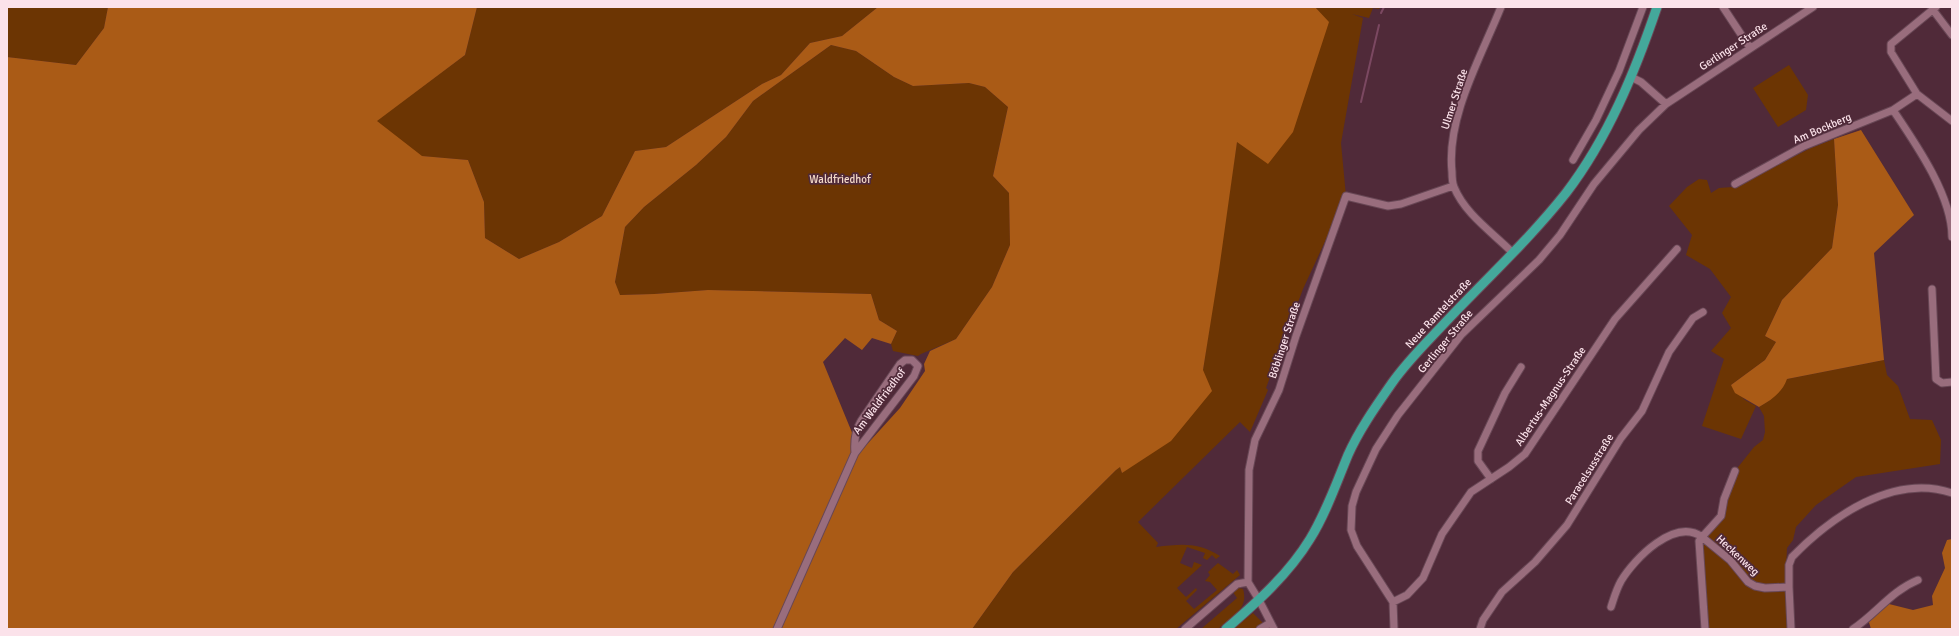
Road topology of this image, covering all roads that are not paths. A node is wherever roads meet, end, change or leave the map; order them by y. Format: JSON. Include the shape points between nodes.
{"nodes":[{"id":1,"x":1501,"y":7,"type":"edge"},
{"id":2,"x":1643,"y":7,"type":"edge"},
{"id":3,"x":1657,"y":7,"type":"edge"},
{"id":4,"x":1723,"y":7,"type":"edge"},
{"id":5,"x":1813,"y":7,"type":"edge"},
{"id":6,"x":1934,"y":8,"type":"edge"},
{"id":7,"x":1952,"y":35,"type":"edge"},
{"id":8,"x":1750,"y":48,"type":"junction"},
{"id":9,"x":1631,"y":77,"type":"junction"},
{"id":10,"x":1917,"y":94,"type":"junction"},
{"id":11,"x":1666,"y":104,"type":"junction"},
{"id":12,"x":1893,"y":110,"type":"junction"},
{"id":13,"x":1952,"y":121,"type":"edge"},
{"id":14,"x":1573,"y":160,"type":"dead end"},
{"id":15,"x":1735,"y":184,"type":"dead end"},
{"id":16,"x":1453,"y":186,"type":"junction"},
{"id":17,"x":1952,"y":237,"type":"edge"},
{"id":18,"x":1677,"y":249,"type":"dead end"},
{"id":19,"x":1512,"y":252,"type":"junction"},
{"id":20,"x":1932,"y":288,"type":"dead end"},
{"id":21,"x":1703,"y":312,"type":"dead end"},
{"id":22,"x":1521,"y":367,"type":"dead end"},
{"id":23,"x":1952,"y":382,"type":"edge"},
{"id":24,"x":855,"y":453,"type":"junction"},
{"id":25,"x":1735,"y":471,"type":"dead end"},
{"id":26,"x":1491,"y":479,"type":"junction"},
{"id":27,"x":1952,"y":493,"type":"edge"},
{"id":28,"x":1702,"y":537,"type":"junction"},
{"id":29,"x":1918,"y":580,"type":"dead end"},
{"id":30,"x":1248,"y":582,"type":"junction"},
{"id":31,"x":1789,"y":587,"type":"junction"},
{"id":32,"x":1259,"y":600,"type":"junction"},
{"id":33,"x":1393,"y":602,"type":"junction"},
{"id":34,"x":1611,"y":608,"type":"dead end"},
{"id":35,"x":1272,"y":626,"type":"edge"},
{"id":36,"x":776,"y":629,"type":"edge"},
{"id":37,"x":1185,"y":629,"type":"edge"},
{"id":38,"x":1226,"y":629,"type":"edge"},
{"id":39,"x":1260,"y":629,"type":"edge"},
{"id":40,"x":1394,"y":629,"type":"edge"},
{"id":41,"x":1480,"y":629,"type":"edge"},
{"id":42,"x":1705,"y":629,"type":"edge"},
{"id":43,"x":1791,"y":629,"type":"edge"},
{"id":44,"x":1853,"y":629,"type":"edge"}],
"edges":[{"from":1,"to":16,"type":"street","name":"Ulmer Straße","via":[[1454,128],[1450,161]]},
{"from":2,"to":14,"type":"street","via":[[1619,71],[1596,120]]},
{"from":3,"to":9,"type":"main road","name":"Neue Ramtelstraße"},
{"from":4,"to":8,"type":"street"},
{"from":5,"to":8,"type":"street","name":"Gerlinger Straße"},
{"from":6,"to":7,"type":"street"},
{"from":6,"to":10,"type":"street","via":[[1891,44],[1891,52]]},
{"from":8,"to":11,"type":"street","name":"Gerlinger Straße"},
{"from":9,"to":11,"type":"street","via":[[1641,82]]},
{"from":9,"to":19,"type":"main road","name":"Neue Ramtelstraße","via":[[1607,129],[1582,171],[1552,209]]},
{"from":10,"to":12,"type":"street","name":"Am Bockberg"},
{"from":10,"to":13,"type":"street"},
{"from":11,"to":33,"type":"street","name":"Gerlinger Straße","via":[[1614,159],[1539,260],[1461,336],[1398,415],[1376,450],[1356,492],[1352,506],[1351,530],[1357,546]]},
{"from":12,"to":15,"type":"street","name":"Am Bockberg","via":[[1804,146]]},
{"from":12,"to":17,"type":"street","via":[[1930,170],[1950,219]]},
{"from":16,"to":19,"type":"street","name":"Ulmer Straße","via":[[1475,218]]},
{"from":16,"to":30,"type":"street","name":"Böblinger Straße","via":[[1388,206],[1346,196],[1279,390],[1255,440],[1249,470]]},
{"from":18,"to":26,"type":"street","name":"Albertus-Magnus-Straße","via":[[1615,319],[1525,454]]},
{"from":19,"to":32,"type":"main road","name":"Neue Ramtelstraße","via":[[1394,380],[1360,432],[1329,504],[1310,540],[1289,569]]},
{"from":20,"to":23,"type":"street","via":[[1936,379]]},
{"from":21,"to":41,"type":"street","name":"Paracelsusstraße","via":[[1693,318],[1669,352],[1642,412],[1603,464],[1567,524],[1535,562],[1502,592],[1483,620]]},
{"from":22,"to":26,"type":"street","via":[[1504,393],[1478,451],[1478,461]]},
{"from":24,"to":24,"type":"street","name":"Am Waldfriedhof","via":[[914,376],[918,366],[912,360],[905,360],[900,364],[861,420],[854,442]]},
{"from":24,"to":36,"type":"street","name":"Am Waldfriedhof"},
{"from":25,"to":28,"type":"street","name":"Heckenweg","via":[[1724,499],[1721,516]]},
{"from":26,"to":33,"type":"street","name":"Albertus-Magnus-Straße","via":[[1472,492],[1462,504],[1442,534],[1423,578],[1407,595]]},
{"from":27,"to":31,"type":"street","via":[[1932,488],[1895,490],[1864,503],[1836,520],[1792,557],[1789,565]]},
{"from":28,"to":31,"type":"street","name":"Heckenweg","via":[[1730,560],[1748,582],[1765,588]]},
{"from":28,"to":34,"type":"street","name":"Heckenweg","via":[[1696,533],[1674,533],[1662,540],[1628,570],[1615,594]]},
{"from":28,"to":42,"type":"street","name":"Heckenweg","via":[[1699,541]]},
{"from":29,"to":44,"type":"street","via":[[1895,592],[1868,620]]},
{"from":30,"to":32,"type":"street"},
{"from":30,"to":37,"type":"street","via":[[1237,584]]},
{"from":31,"to":43,"type":"street"},
{"from":32,"to":35,"type":"street"},
{"from":32,"to":38,"type":"main road","name":"Neue Ramtelstraße"},
{"from":33,"to":40,"type":"street"},
{"from":35,"to":39,"type":"street"}]}
